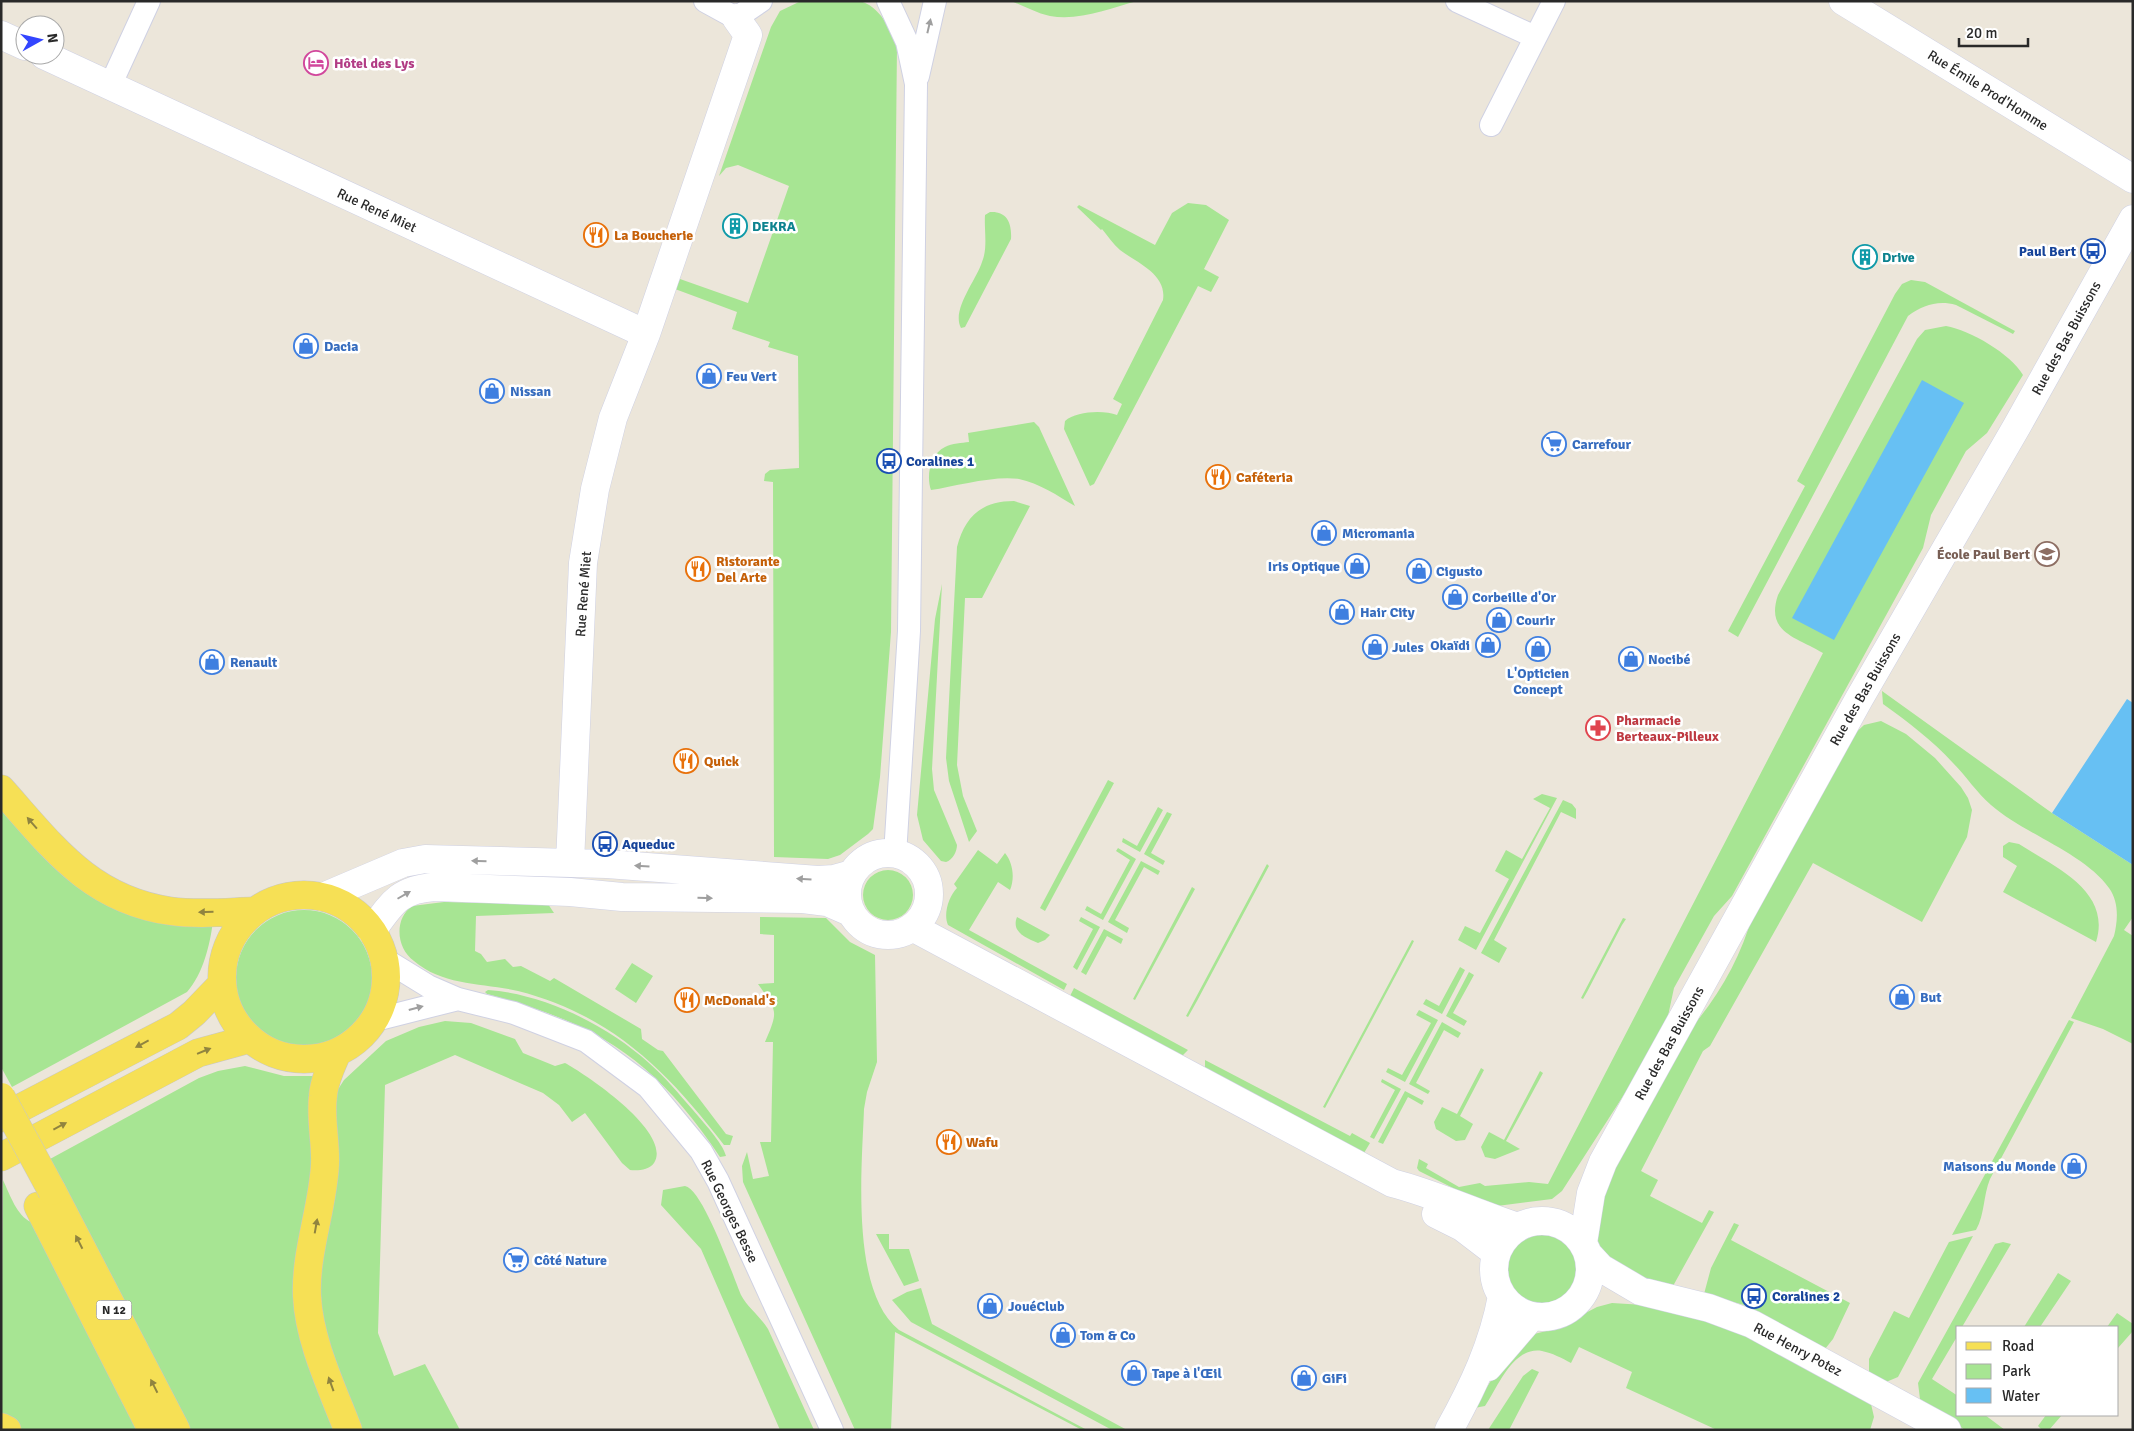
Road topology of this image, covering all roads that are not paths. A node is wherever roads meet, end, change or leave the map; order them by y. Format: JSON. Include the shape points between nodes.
{"nodes":[{"id":1,"x":149,"y":1,"type":"edge"},
{"id":2,"x":705,"y":1,"type":"edge"},
{"id":3,"x":761,"y":1,"type":"edge"},
{"id":4,"x":888,"y":1,"type":"edge"},
{"id":5,"x":935,"y":1,"type":"edge"},
{"id":6,"x":1457,"y":1,"type":"edge"},
{"id":7,"x":1554,"y":1,"type":"edge"},
{"id":8,"x":1843,"y":1,"type":"edge"},
{"id":9,"x":736,"y":18,"type":"junction"},
{"id":10,"x":1,"y":35,"type":"edge"},
{"id":11,"x":1535,"y":37,"type":"junction"},
{"id":12,"x":15,"y":41,"type":"edge"},
{"id":13,"x":65,"y":65,"type":"edge"},
{"id":14,"x":916,"y":84,"type":"junction"},
{"id":15,"x":110,"y":86,"type":"junction"},
{"id":16,"x":1491,"y":125,"type":"dead end"},
{"id":17,"x":2133,"y":180,"type":"edge"},
{"id":18,"x":2133,"y":219,"type":"edge"},
{"id":19,"x":646,"y":334,"type":"junction"},
{"id":20,"x":1,"y":789,"type":"edge"},
{"id":21,"x":895,"y":854,"type":"junction"},
{"id":22,"x":570,"y":863,"type":"junction"},
{"id":23,"x":852,"y":874,"type":"junction"},
{"id":24,"x":323,"y":897,"type":"junction"},
{"id":25,"x":254,"y":911,"type":"junction"},
{"id":26,"x":850,"y":912,"type":"junction"},
{"id":27,"x":912,"y":927,"type":"junction"},
{"id":28,"x":372,"y":931,"type":"junction"},
{"id":29,"x":384,"y":959,"type":"junction"},
{"id":30,"x":222,"y":984,"type":"junction"},
{"id":31,"x":458,"y":1000,"type":"junction"},
{"id":32,"x":375,"y":1020,"type":"junction"},
{"id":33,"x":249,"y":1039,"type":"junction"},
{"id":34,"x":337,"y":1053,"type":"junction"},
{"id":35,"x":1,"y":1097,"type":"edge"},
{"id":36,"x":1,"y":1118,"type":"edge"},
{"id":37,"x":1,"y":1137,"type":"edge"},
{"id":38,"x":1,"y":1157,"type":"edge"},
{"id":39,"x":1603,"y":1162,"type":"junction"},
{"id":40,"x":1392,"y":1183,"type":"junction"},
{"id":41,"x":44,"y":1195,"type":"junction"},
{"id":42,"x":1529,"y":1224,"type":"junction"},
{"id":43,"x":1585,"y":1248,"type":"junction"},
{"id":44,"x":1496,"y":1253,"type":"junction"},
{"id":45,"x":1640,"y":1291,"type":"junction"},
{"id":46,"x":1502,"y":1296,"type":"junction"},
{"id":47,"x":1580,"y":1298,"type":"junction"},
{"id":48,"x":1532,"y":1316,"type":"junction"},
{"id":49,"x":1472,"y":1388,"type":"junction"},
{"id":50,"x":1,"y":1427,"type":"edge"},
{"id":51,"x":7,"y":1430,"type":"edge"},
{"id":52,"x":152,"y":1430,"type":"edge"},
{"id":53,"x":176,"y":1430,"type":"edge"},
{"id":54,"x":348,"y":1430,"type":"edge"},
{"id":55,"x":832,"y":1430,"type":"edge"},
{"id":56,"x":1449,"y":1430,"type":"edge"},
{"id":57,"x":1947,"y":1430,"type":"edge"}],
"edges":[{"from":1,"to":15,"type":"street"},
{"from":2,"to":9,"type":"street"},
{"from":3,"to":9,"type":"street"},
{"from":4,"to":14,"type":"street","via":[[907,42]]},
{"from":14,"to":5,"type":"street","one_way":true},
{"from":6,"to":11,"type":"street"},
{"from":7,"to":11,"type":"street"},
{"from":8,"to":17,"type":"street","name":"Rue Émile Prod'Homme"},
{"from":9,"to":19,"type":"street","name":"Rue René Miet","via":[[748,35]]},
{"from":10,"to":12,"type":"street"},
{"from":11,"to":16,"type":"street"},
{"from":13,"to":15,"type":"street","name":"Rue René Miet"},
{"from":14,"to":21,"type":"street","via":[[909,631]]},
{"from":15,"to":19,"type":"street","name":"Rue René Miet"},
{"from":18,"to":39,"type":"street","name":"Rue des Bas Buissons","via":[[1859,699]]},
{"from":19,"to":22,"type":"street","name":"Rue René Miet","via":[[613,418],[595,489],[583,563]]},
{"from":25,"to":20,"type":"main road","one_way":true,"via":[[171,911],[125,900],[103,890],[62,858]]},
{"from":21,"to":23,"type":"street","via":[[873,856]]},
{"from":21,"to":27,"type":"street","via":[[919,868],[928,888],[926,907]]},
{"from":23,"to":22,"type":"street","one_way":true,"via":[[818,880]]},
{"from":22,"to":24,"type":"street","one_way":true,"via":[[417,860]]},
{"from":23,"to":26,"type":"street","via":[[847,893]]},
{"from":24,"to":25,"type":"main road","via":[[287,896]]},
{"from":24,"to":28,"type":"main road","via":[[351,909]]},
{"from":25,"to":30,"type":"main road","via":[[242,922],[225,951]]},
{"from":26,"to":27,"type":"street","via":[[862,927],[884,936]]},
{"from":28,"to":26,"type":"street","one_way":true,"via":[[388,908],[404,894],[435,887],[622,897],[803,899],[827,902]]},
{"from":27,"to":40,"type":"street"},
{"from":28,"to":29,"type":"main road"},
{"from":29,"to":31,"type":"street","name":"Rue Georges Besse"},
{"from":29,"to":32,"type":"main road","via":[[384,996]]},
{"from":30,"to":33,"type":"main road","via":[[230,1014]]},
{"from":30,"to":36,"type":"main road","one_way":true,"via":[[178,1026]]},
{"from":32,"to":31,"type":"street","name":"Rue Georges Besse","one_way":true},
{"from":31,"to":55,"type":"street","name":"Rue Georges Besse","via":[[514,1013],[586,1041],[648,1087],[671,1113],[701,1151],[718,1181]]},
{"from":32,"to":34,"type":"main road","via":[[358,1039]]},
{"from":33,"to":34,"type":"main road","via":[[269,1052],[291,1059],[314,1059]]},
{"from":38,"to":33,"type":"main road","one_way":true,"via":[[198,1054]]},
{"from":54,"to":34,"type":"main road","one_way":true,"via":[[313,1332],[307,1296],[325,1165],[323,1095]]},
{"from":35,"to":41,"type":"main road","number":"N 12","bridge":true},
{"from":37,"to":41,"type":"main road","number":"N 12"},
{"from":39,"to":42,"type":"street","name":"Rue des Bas Buissons","via":[[1555,1215]]},
{"from":39,"to":43,"type":"street","name":"Rue des Bas Buissons","via":[[1591,1193]]},
{"from":40,"to":42,"type":"street","via":[[1426,1192],[1470,1212]]},
{"from":40,"to":44,"type":"street","via":[[1413,1201],[1462,1227]]},
{"from":41,"to":52,"type":"main road","number":"N 12"},
{"from":53,"to":41,"type":"main road","number":"N 12","one_way":true},
{"from":42,"to":43,"type":"street","via":[[1565,1226]]},
{"from":42,"to":44,"type":"street","via":[[1504,1238]]},
{"from":43,"to":45,"type":"street","name":"Rue Henry Potez","via":[[1601,1268]]},
{"from":43,"to":47,"type":"street","via":[[1589,1277]]},
{"from":44,"to":46,"type":"street","via":[[1494,1275]]},
{"from":45,"to":47,"type":"street","name":"Rue Henry Potez"},
{"from":45,"to":57,"type":"street","name":"Rue Henry Potez","via":[[1709,1308],[1752,1324]]},
{"from":46,"to":48,"type":"street","via":[[1515,1309]]},
{"from":46,"to":49,"type":"street","via":[[1493,1338]]},
{"from":47,"to":48,"type":"street","via":[[1559,1314]]},
{"from":48,"to":49,"type":"street"},
{"from":49,"to":56,"type":"street"},
{"from":50,"to":51,"type":"main road"}]}
